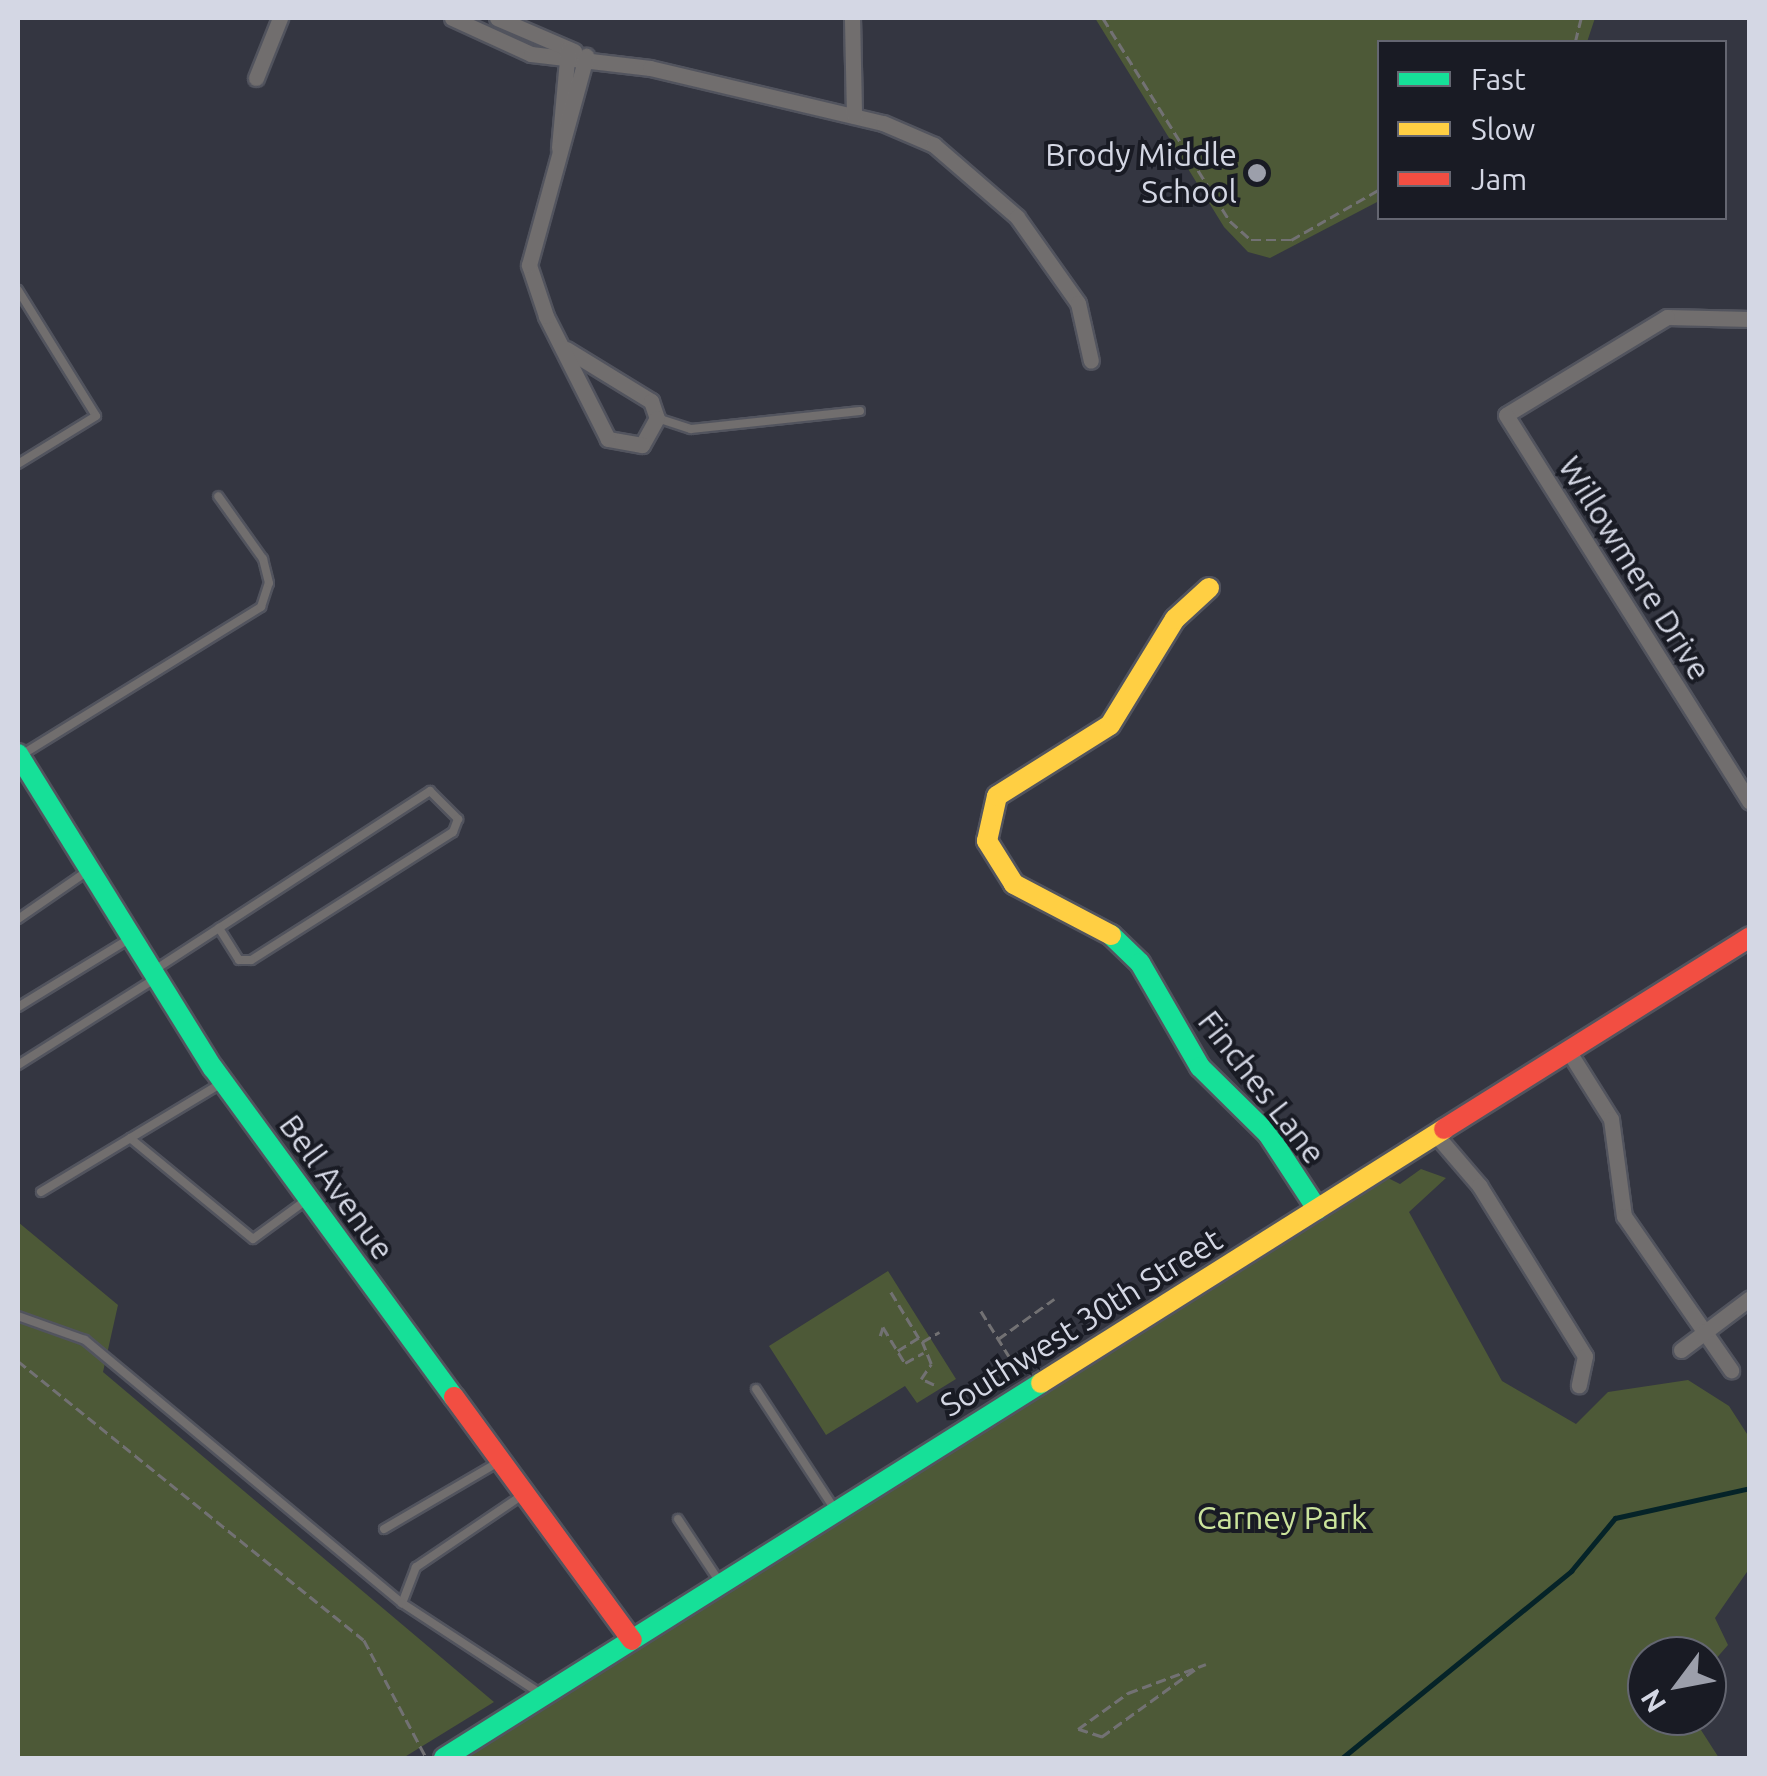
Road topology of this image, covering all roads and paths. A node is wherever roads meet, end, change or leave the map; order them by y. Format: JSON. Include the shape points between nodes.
{"nodes":[{"id":1,"x":280,"y":18,"type":"edge"},
{"id":2,"x":452,"y":18,"type":"edge"},
{"id":3,"x":497,"y":18,"type":"edge"},
{"id":4,"x":852,"y":18,"type":"edge"},
{"id":5,"x":1103,"y":18,"type":"edge"},
{"id":6,"x":568,"y":52,"type":"junction"},
{"id":7,"x":586,"y":56,"type":"junction"},
{"id":8,"x":256,"y":78,"type":"dead end"},
{"id":9,"x":854,"y":116,"type":"junction"},
{"id":10,"x":558,"y":148,"type":"junction"},
{"id":11,"x":1377,"y":192,"type":"edge"},
{"id":12,"x":18,"y":290,"type":"edge"},
{"id":13,"x":1750,"y":319,"type":"edge"},
{"id":14,"x":566,"y":349,"type":"junction"},
{"id":15,"x":1091,"y":361,"type":"dead end"},
{"id":16,"x":860,"y":411,"type":"dead end"},
{"id":17,"x":657,"y":418,"type":"junction"},
{"id":18,"x":18,"y":464,"type":"edge"},
{"id":19,"x":218,"y":496,"type":"dead end"},
{"id":20,"x":1208,"y":588,"type":"dead end"},
{"id":21,"x":18,"y":755,"type":"edge"},
{"id":22,"x":1750,"y":802,"type":"edge"},
{"id":23,"x":90,"y":870,"type":"junction"},
{"id":24,"x":18,"y":919,"type":"edge"},
{"id":25,"x":218,"y":928,"type":"junction"},
{"id":26,"x":131,"y":937,"type":"junction"},
{"id":27,"x":1750,"y":937,"type":"edge"},
{"id":28,"x":154,"y":974,"type":"junction"},
{"id":29,"x":18,"y":1006,"type":"edge"},
{"id":30,"x":1569,"y":1052,"type":"junction"},
{"id":31,"x":18,"y":1065,"type":"edge"},
{"id":32,"x":223,"y":1082,"type":"junction"},
{"id":33,"x":1437,"y":1136,"type":"junction"},
{"id":34,"x":130,"y":1138,"type":"junction"},
{"id":35,"x":41,"y":1192,"type":"dead end"},
{"id":36,"x":308,"y":1198,"type":"junction"},
{"id":37,"x":1317,"y":1209,"type":"junction"},
{"id":38,"x":891,"y":1292,"type":"dead end"},
{"id":39,"x":1750,"y":1298,"type":"edge"},
{"id":40,"x":1054,"y":1299,"type":"dead end"},
{"id":41,"x":981,"y":1311,"type":"dead end"},
{"id":42,"x":18,"y":1316,"type":"edge"},
{"id":43,"x":873,"y":1325,"type":"dead end"},
{"id":44,"x":876,"y":1330,"type":"junction"},
{"id":45,"x":940,"y":1332,"type":"dead end"},
{"id":46,"x":1704,"y":1332,"type":"junction"},
{"id":47,"x":880,"y":1336,"type":"dead end"},
{"id":48,"x":998,"y":1339,"type":"junction"},
{"id":49,"x":920,"y":1340,"type":"junction"},
{"id":50,"x":898,"y":1350,"type":"junction"},
{"id":51,"x":1681,"y":1350,"type":"dead end"},
{"id":52,"x":925,"y":1353,"type":"junction"},
{"id":53,"x":18,"y":1361,"type":"edge"},
{"id":54,"x":1012,"y":1361,"type":"dead end"},
{"id":55,"x":1731,"y":1370,"type":"dead end"},
{"id":56,"x":934,"y":1385,"type":"dead end"},
{"id":57,"x":1579,"y":1385,"type":"dead end"},
{"id":58,"x":756,"y":1389,"type":"dead end"},
{"id":59,"x":501,"y":1461,"type":"junction"},
{"id":60,"x":524,"y":1493,"type":"junction"},
{"id":61,"x":836,"y":1512,"type":"junction"},
{"id":62,"x":678,"y":1519,"type":"dead end"},
{"id":63,"x":384,"y":1529,"type":"dead end"},
{"id":64,"x":721,"y":1584,"type":"junction"},
{"id":65,"x":402,"y":1603,"type":"junction"},
{"id":66,"x":632,"y":1640,"type":"junction"},
{"id":67,"x":1206,"y":1664,"type":"dead end"},
{"id":68,"x":1196,"y":1670,"type":"junction"},
{"id":69,"x":544,"y":1696,"type":"junction"},
{"id":70,"x":426,"y":1758,"type":"edge"},
{"id":71,"x":444,"y":1758,"type":"edge"}],
"edges":[{"from":1,"to":8,"type":"street"},
{"from":2,"to":6,"type":"street","via":[[532,54]]},
{"from":3,"to":6,"type":"street"},
{"from":4,"to":9,"type":"street"},
{"from":5,"to":11,"type":"path","via":[[1230,221],[1251,240],[1291,240]]},
{"from":6,"to":7,"type":"street"},
{"from":6,"to":10,"type":"street"},
{"from":7,"to":9,"type":"street"},
{"from":7,"to":10,"type":"street","via":[[572,134]]},
{"from":9,"to":15,"type":"street","via":[[934,145],[999,196],[1078,303]]},
{"from":10,"to":14,"type":"street","via":[[529,265]]},
{"from":12,"to":18,"type":"lane","via":[[96,416]]},
{"from":13,"to":22,"type":"street","name":"Willowmere Drive","via":[[1695,312],[1653,322],[1506,415]]},
{"from":14,"to":17,"type":"street","via":[[651,401]]},
{"from":14,"to":17,"type":"street","via":[[608,439],[642,444]]},
{"from":16,"to":17,"type":"lane","via":[[691,429]]},
{"from":19,"to":21,"type":"lane","via":[[263,560],[270,583],[261,607]]},
{"from":20,"to":37,"type":"street","name":"Finches Lane","via":[[1176,619],[1110,725],[997,796],[987,842],[1014,884],[1097,922],[1140,962],[1200,1068],[1268,1134]]},
{"from":21,"to":23,"type":"street","name":"Bell Avenue"},
{"from":23,"to":24,"type":"lane"},
{"from":23,"to":26,"type":"street","name":"Bell Avenue"},
{"from":25,"to":25,"type":"lane","via":[[430,791],[458,820],[454,832],[251,960],[239,960]]},
{"from":25,"to":28,"type":"lane"},
{"from":26,"to":28,"type":"street","name":"Bell Avenue"},
{"from":26,"to":29,"type":"lane"},
{"from":27,"to":30,"type":"street","name":"Southwest 30th Street"},
{"from":28,"to":31,"type":"lane"},
{"from":28,"to":32,"type":"street","name":"Bell Avenue"},
{"from":30,"to":33,"type":"street","name":"Southwest 30th Street"},
{"from":30,"to":46,"type":"street","via":[[1611,1120],[1624,1216]]},
{"from":32,"to":34,"type":"lane"},
{"from":32,"to":36,"type":"street","name":"Bell Avenue"},
{"from":33,"to":37,"type":"street","name":"Southwest 30th Street"},
{"from":33,"to":57,"type":"street","via":[[1479,1185],[1585,1356]]},
{"from":34,"to":35,"type":"lane"},
{"from":34,"to":36,"type":"lane","via":[[253,1239]]},
{"from":36,"to":59,"type":"street","name":"Bell Avenue"},
{"from":37,"to":61,"type":"street","name":"Southwest 30th Street"},
{"from":38,"to":49,"type":"path"},
{"from":39,"to":46,"type":"street"},
{"from":40,"to":48,"type":"path"},
{"from":41,"to":48,"type":"path"},
{"from":42,"to":65,"type":"lane","via":[[85,1340]]},
{"from":43,"to":44,"type":"path"},
{"from":44,"to":47,"type":"path"},
{"from":44,"to":50,"type":"path","via":[[883,1326]]},
{"from":45,"to":49,"type":"path"},
{"from":46,"to":51,"type":"street"},
{"from":46,"to":55,"type":"street"},
{"from":48,"to":54,"type":"path"},
{"from":49,"to":50,"type":"path"},
{"from":49,"to":52,"type":"path"},
{"from":50,"to":52,"type":"path","via":[[905,1363]]},
{"from":52,"to":56,"type":"path","via":[[931,1364],[921,1379]]},
{"from":53,"to":70,"type":"path","via":[[364,1640]]},
{"from":58,"to":61,"type":"lane"},
{"from":59,"to":60,"type":"street","name":"Bell Avenue"},
{"from":59,"to":63,"type":"lane"},
{"from":60,"to":65,"type":"lane","via":[[416,1567]]},
{"from":60,"to":66,"type":"street","name":"Bell Avenue"},
{"from":61,"to":64,"type":"street","name":"Southwest 30th Street"},
{"from":62,"to":64,"type":"lane"},
{"from":64,"to":66,"type":"street","name":"Southwest 30th Street"},
{"from":65,"to":69,"type":"lane"},
{"from":66,"to":69,"type":"street","name":"Southwest 30th Street"},
{"from":67,"to":68,"type":"path"},
{"from":68,"to":68,"type":"path","via":[[1102,1737],[1078,1729],[1153,1680]]},
{"from":69,"to":71,"type":"street","name":"Southwest 30th Street"}]}
